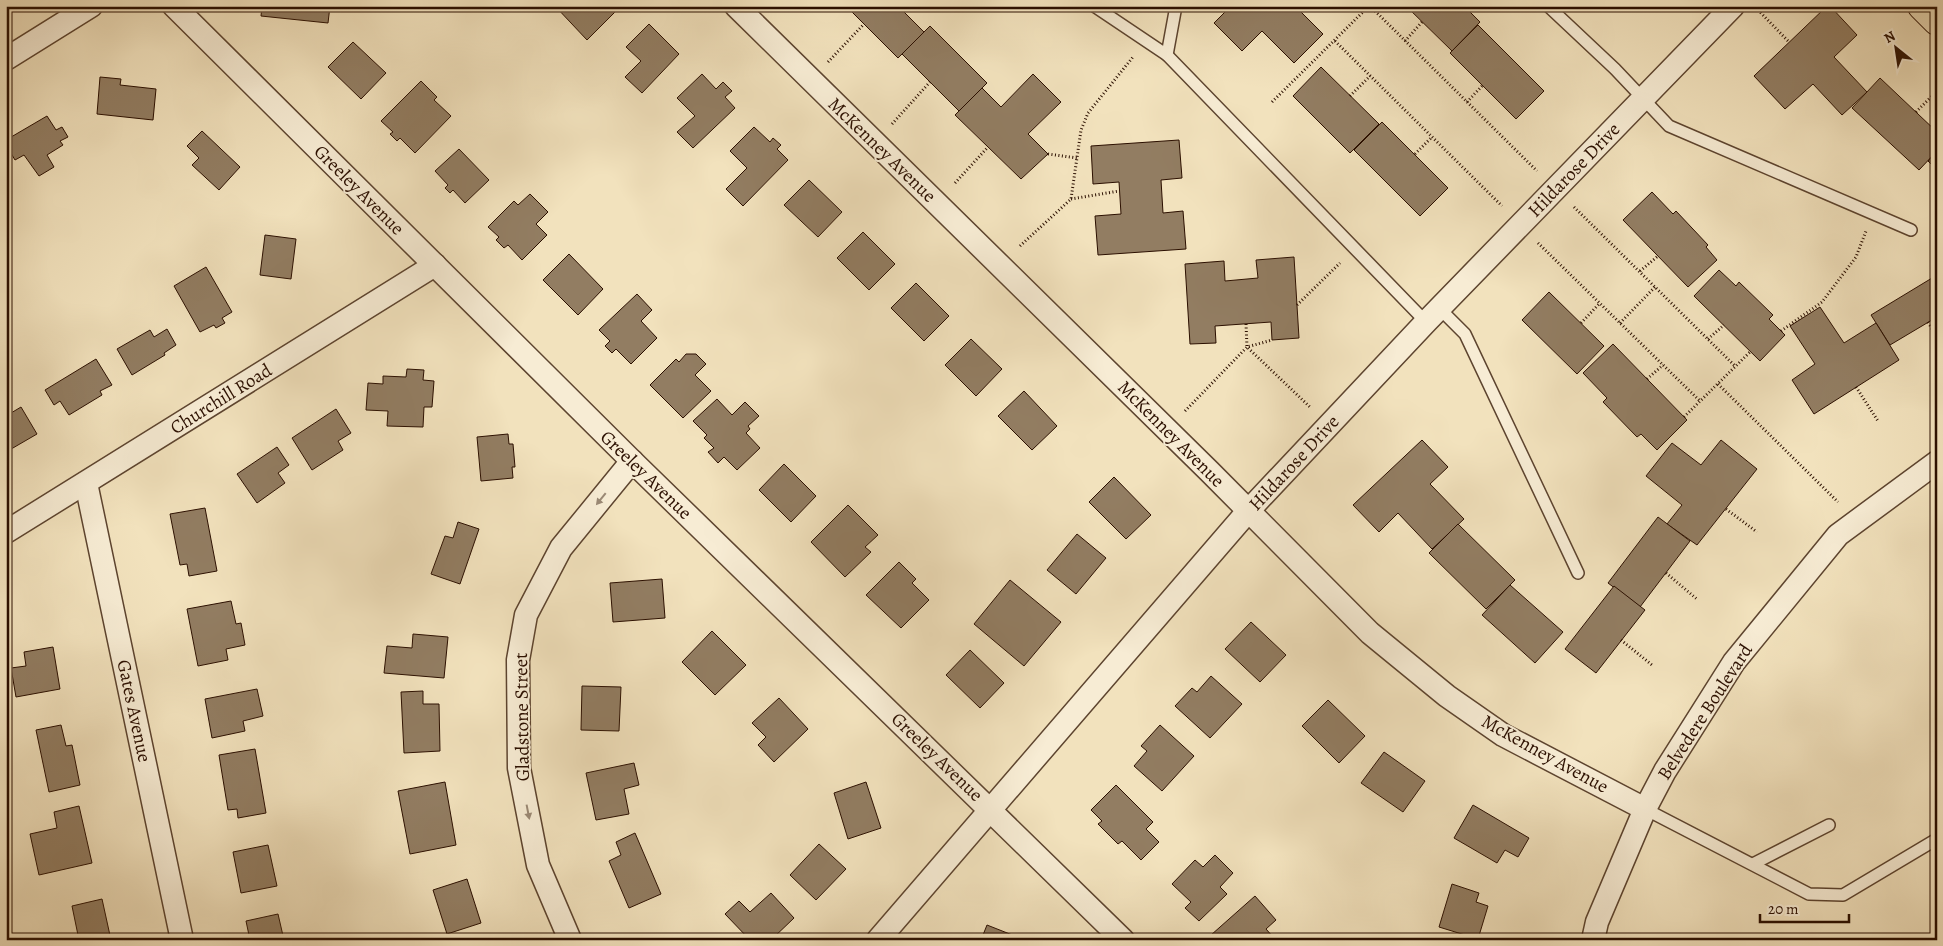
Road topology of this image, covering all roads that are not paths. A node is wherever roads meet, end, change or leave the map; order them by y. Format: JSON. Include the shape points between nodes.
{"nodes":[{"id":1,"x":91,"y":6,"type":"edge"},
{"id":2,"x":174,"y":6,"type":"edge"},
{"id":3,"x":736,"y":6,"type":"edge"},
{"id":4,"x":1094,"y":6,"type":"edge"},
{"id":5,"x":1176,"y":6,"type":"edge"},
{"id":6,"x":1548,"y":6,"type":"edge"},
{"id":7,"x":1733,"y":6,"type":"edge"},
{"id":8,"x":1922,"y":6,"type":"edge"},
{"id":9,"x":1937,"y":21,"type":"edge"},
{"id":10,"x":1166,"y":56,"type":"junction"},
{"id":11,"x":6,"y":59,"type":"edge"},
{"id":12,"x":1643,"y":99,"type":"junction"},
{"id":13,"x":1911,"y":230,"type":"dead end"},
{"id":14,"x":434,"y":265,"type":"junction"},
{"id":15,"x":1432,"y":315,"type":"junction"},
{"id":16,"x":632,"y":462,"type":"junction"},
{"id":17,"x":1937,"y":462,"type":"edge"},
{"id":18,"x":86,"y":483,"type":"junction"},
{"id":19,"x":1249,"y":510,"type":"junction"},
{"id":20,"x":6,"y":532,"type":"edge"},
{"id":21,"x":1578,"y":573,"type":"dead end"},
{"id":22,"x":1645,"y":809,"type":"junction"},
{"id":23,"x":991,"y":810,"type":"junction"},
{"id":24,"x":1829,"y":825,"type":"dead end"},
{"id":25,"x":1937,"y":840,"type":"edge"},
{"id":26,"x":1752,"y":864,"type":"junction"},
{"id":27,"x":182,"y":940,"type":"edge"},
{"id":28,"x":570,"y":940,"type":"edge"},
{"id":29,"x":878,"y":940,"type":"edge"},
{"id":30,"x":1123,"y":940,"type":"edge"},
{"id":31,"x":1593,"y":940,"type":"edge"}],
"edges":[{"from":1,"to":11,"type":"street"},
{"from":2,"to":14,"type":"street","name":"Greeley Avenue"},
{"from":3,"to":19,"type":"street","name":"McKenney Avenue"},
{"from":4,"to":10,"type":"lane"},
{"from":5,"to":10,"type":"lane"},
{"from":6,"to":12,"type":"lane"},
{"from":7,"to":12,"type":"street","name":"Hildarose Drive"},
{"from":8,"to":9,"type":"main road"},
{"from":10,"to":15,"type":"lane","via":[[1356,248]]},
{"from":12,"to":13,"type":"lane","via":[[1669,126]]},
{"from":12,"to":15,"type":"street","name":"Hildarose Drive"},
{"from":14,"to":16,"type":"street","name":"Greeley Avenue"},
{"from":14,"to":18,"type":"street","name":"Churchill Road"},
{"from":15,"to":19,"type":"street","name":"Hildarose Drive"},
{"from":15,"to":21,"type":"lane","via":[[1465,334]]},
{"from":16,"to":23,"type":"street","name":"Greeley Avenue"},
{"from":16,"to":28,"type":"street","name":"Gladstone Street","one_way":true,"via":[[561,548],[526,615],[518,660],[519,768],[538,865]]},
{"from":17,"to":22,"type":"street","name":"Belvedere Boulevard","via":[[1838,535],[1734,662],[1665,771]]},
{"from":18,"to":20,"type":"street","name":"Churchill Road"},
{"from":18,"to":27,"type":"street","name":"Gates Avenue"},
{"from":19,"to":22,"type":"street","name":"McKenney Avenue","via":[[1370,633],[1447,696],[1503,735]]},
{"from":19,"to":23,"type":"street","name":"Hildarose Drive"},
{"from":22,"to":26,"type":"lane"},
{"from":22,"to":31,"type":"street","name":"Belvedere Boulevard","via":[[1597,922]]},
{"from":23,"to":29,"type":"street","name":"Hildarose Drive"},
{"from":23,"to":30,"type":"street","name":"Greeley Avenue"},
{"from":24,"to":26,"type":"lane"},
{"from":25,"to":26,"type":"lane","via":[[1843,895],[1810,894]]}]}
